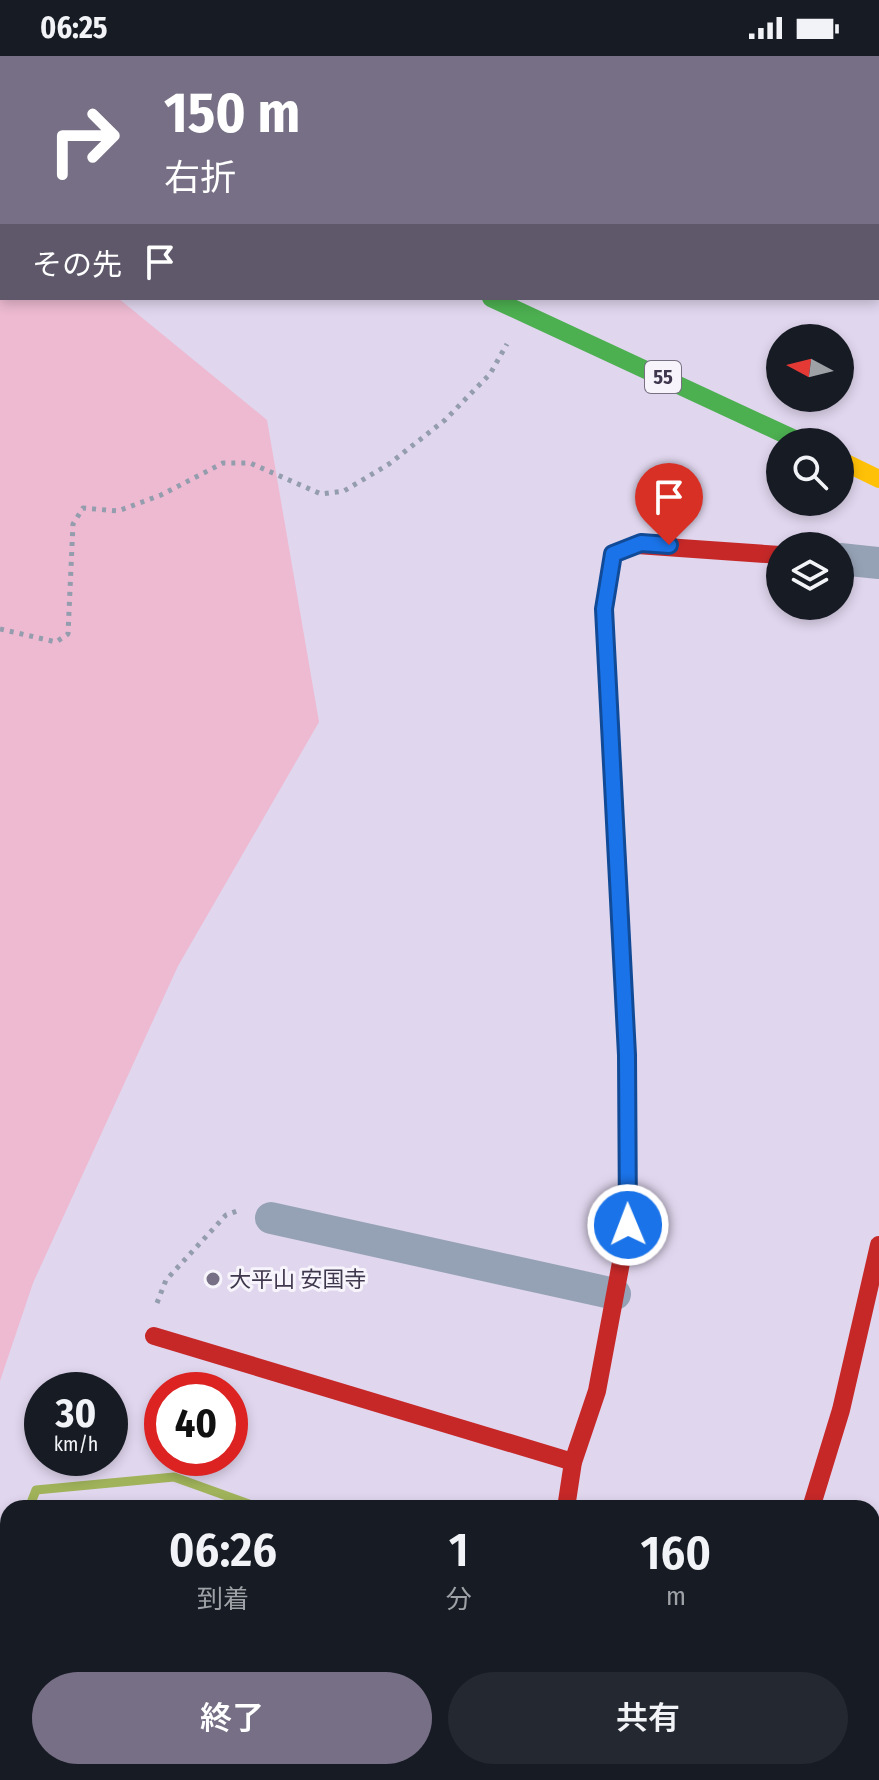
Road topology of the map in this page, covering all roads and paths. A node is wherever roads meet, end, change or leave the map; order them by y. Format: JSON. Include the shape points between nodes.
{"nodes":[{"id":1,"x":496,"y":300,"type":"edge"},
{"id":2,"x":525,"y":312,"type":"junction"},
{"id":3,"x":771,"y":428,"type":"edge"},
{"id":4,"x":854,"y":467,"type":"edge"},
{"id":5,"x":879,"y":479,"type":"edge"},
{"id":6,"x":766,"y":554,"type":"edge"},
{"id":7,"x":854,"y":560,"type":"edge"},
{"id":8,"x":879,"y":563,"type":"edge"},
{"id":9,"x":0,"y":629,"type":"edge"},
{"id":10,"x":271,"y":1218,"type":"joint"},
{"id":11,"x":879,"y":1245,"type":"edge"},
{"id":12,"x":615,"y":1294,"type":"junction"},
{"id":13,"x":154,"y":1336,"type":"joint"},
{"id":14,"x":573,"y":1462,"type":"junction"},
{"id":15,"x":567,"y":1500,"type":"edge"},
{"id":16,"x":813,"y":1500,"type":"edge"}],
"edges":[{"from":1,"to":2,"type":"main road","number":"55"},
{"from":2,"to":3,"type":"main road","number":"55"},
{"from":2,"to":9,"type":"path","via":[[490,374],[445,420],[344,491],[321,494],[250,463],[223,463],[118,511],[83,508],[73,524],[68,634],[56,642]]},
{"from":4,"to":5,"type":"main road"},
{"from":6,"to":12,"type":"main road","via":[[641,543],[613,554],[604,609],[627,1055],[628,1225]]},
{"from":7,"to":8,"type":"street"},
{"from":10,"to":12,"type":"street"},
{"from":10,"to":13,"type":"path","via":[[237,1211],[226,1215],[166,1280],[152,1316]]},
{"from":11,"to":16,"type":"main road","via":[[841,1410]]},
{"from":12,"to":14,"type":"main road","via":[[597,1391]]},
{"from":13,"to":14,"type":"main road"},
{"from":14,"to":15,"type":"main road"}]}
